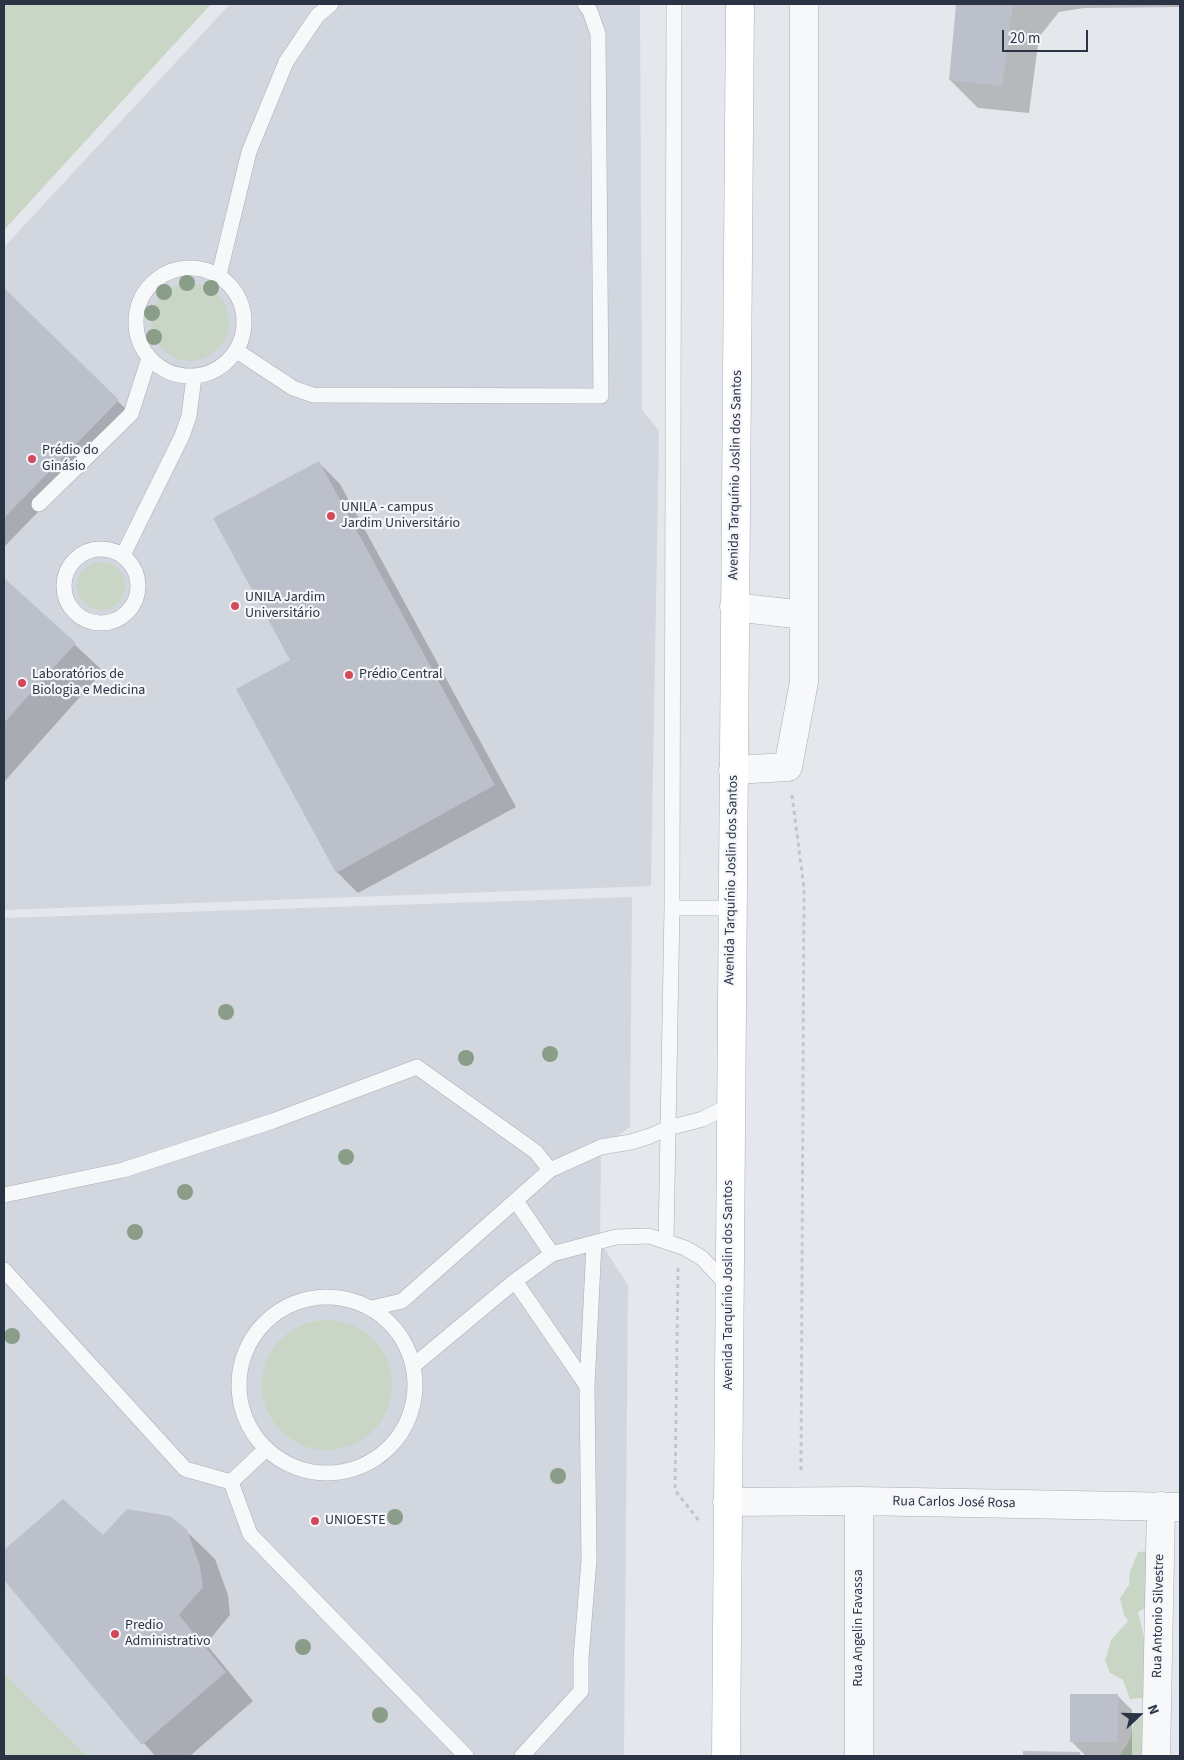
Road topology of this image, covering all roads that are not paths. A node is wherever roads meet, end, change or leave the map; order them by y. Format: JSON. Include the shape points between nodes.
{"nodes":[{"id":1,"x":331,"y":4,"type":"edge"},
{"id":2,"x":585,"y":4,"type":"edge"},
{"id":3,"x":674,"y":4,"type":"edge"},
{"id":4,"x":740,"y":4,"type":"edge"},
{"id":5,"x":804,"y":4,"type":"edge"},
{"id":6,"x":219,"y":275,"type":"junction"},
{"id":7,"x":236,"y":351,"type":"junction"},
{"id":8,"x":149,"y":358,"type":"junction"},
{"id":9,"x":194,"y":377,"type":"junction"},
{"id":10,"x":40,"y":504,"type":"dead end"},
{"id":11,"x":123,"y":555,"type":"junction"},
{"id":12,"x":734,"y":607,"type":"junction"},
{"id":13,"x":804,"y":615,"type":"junction"},
{"id":14,"x":733,"y":770,"type":"junction"},
{"id":15,"x":672,"y":908,"type":"junction"},
{"id":16,"x":732,"y":908,"type":"junction"},
{"id":17,"x":730,"y":1105,"type":"junction"},
{"id":18,"x":668,"y":1128,"type":"junction"},
{"id":19,"x":550,"y":1170,"type":"junction"},
{"id":20,"x":4,"y":1195,"type":"edge"},
{"id":21,"x":516,"y":1201,"type":"junction"},
{"id":22,"x":666,"y":1241,"type":"junction"},
{"id":23,"x":594,"y":1243,"type":"junction"},
{"id":24,"x":552,"y":1254,"type":"junction"},
{"id":25,"x":4,"y":1270,"type":"edge"},
{"id":26,"x":515,"y":1281,"type":"junction"},
{"id":27,"x":729,"y":1287,"type":"junction"},
{"id":28,"x":372,"y":1308,"type":"junction"},
{"id":29,"x":413,"y":1366,"type":"junction"},
{"id":30,"x":587,"y":1386,"type":"junction"},
{"id":31,"x":266,"y":1448,"type":"junction"},
{"id":32,"x":231,"y":1482,"type":"junction"},
{"id":33,"x":858,"y":1501,"type":"junction"},
{"id":34,"x":727,"y":1502,"type":"junction"},
{"id":35,"x":1170,"y":1507,"type":"edge"},
{"id":36,"x":466,"y":1756,"type":"edge"},
{"id":37,"x":522,"y":1756,"type":"edge"},
{"id":38,"x":726,"y":1756,"type":"edge"},
{"id":39,"x":859,"y":1756,"type":"edge"},
{"id":40,"x":1156,"y":1756,"type":"edge"}],
"edges":[{"from":1,"to":6,"type":"lane","via":[[317,16],[286,62],[253,143]]},
{"from":2,"to":7,"type":"lane","via":[[598,34],[601,396],[313,395],[293,388]]},
{"from":3,"to":15,"type":"lane"},
{"from":4,"to":12,"type":"main road","name":"Avenida Tarquínio Joslin dos Santos"},
{"from":5,"to":13,"type":"street"},
{"from":6,"to":7,"type":"lane","via":[[232,287],[245,318],[243,336]]},
{"from":6,"to":8,"type":"lane","via":[[186,267],[169,271],[154,280],[143,293],[136,318],[140,343]]},
{"from":7,"to":9,"type":"lane","via":[[226,364],[211,373]]},
{"from":8,"to":9,"type":"lane","via":[[178,376]]},
{"from":8,"to":10,"type":"lane","via":[[131,414]]},
{"from":9,"to":11,"type":"lane","via":[[189,416],[182,436]]},
{"from":11,"to":11,"type":"lane","via":[[108,549],[93,549],[79,556],[70,566],[64,580],[65,595],[81,618],[108,623],[131,609],[138,596],[138,580],[133,566]]},
{"from":12,"to":13,"type":"street"},
{"from":12,"to":14,"type":"main road","name":"Avenida Tarquínio Joslin dos Santos"},
{"from":13,"to":14,"type":"street","via":[[804,682],[788,767]]},
{"from":14,"to":16,"type":"main road","name":"Avenida Tarquínio Joslin dos Santos"},
{"from":15,"to":16,"type":"lane"},
{"from":15,"to":18,"type":"lane"},
{"from":16,"to":17,"type":"main road","name":"Avenida Tarquínio Joslin dos Santos"},
{"from":17,"to":18,"type":"lane","via":[[703,1118]]},
{"from":17,"to":27,"type":"main road","name":"Avenida Tarquínio Joslin dos Santos"},
{"from":18,"to":19,"type":"lane","via":[[631,1142],[601,1147]]},
{"from":18,"to":22,"type":"lane"},
{"from":19,"to":20,"type":"lane","via":[[536,1152],[417,1067],[272,1121],[124,1170]]},
{"from":19,"to":21,"type":"lane"},
{"from":21,"to":24,"type":"lane"},
{"from":21,"to":28,"type":"lane","via":[[402,1301]]},
{"from":22,"to":23,"type":"lane","via":[[632,1235]]},
{"from":22,"to":27,"type":"lane","via":[[702,1258]]},
{"from":23,"to":24,"type":"lane"},
{"from":23,"to":30,"type":"lane"},
{"from":24,"to":26,"type":"lane"},
{"from":25,"to":32,"type":"lane","via":[[185,1469]]},
{"from":26,"to":29,"type":"lane"},
{"from":26,"to":30,"type":"lane"},
{"from":27,"to":34,"type":"main road","name":"Avenida Tarquínio Joslin dos Santos"},
{"from":28,"to":29,"type":"lane","via":[[391,1324],[405,1343]]},
{"from":28,"to":31,"type":"lane","via":[[349,1299],[325,1296],[303,1299],[266,1319],[252,1336],[238,1377],[239,1398],[245,1420]]},
{"from":29,"to":31,"type":"lane","via":[[415,1391],[410,1415],[399,1437],[382,1454],[362,1466],[340,1473],[317,1473],[295,1468]]},
{"from":30,"to":37,"type":"lane","via":[[588,1560],[581,1691]]},
{"from":31,"to":32,"type":"lane"},
{"from":32,"to":36,"type":"lane","via":[[250,1534]]},
{"from":33,"to":34,"type":"street","name":"Rua Carlos José Rosa"},
{"from":33,"to":35,"type":"street","name":"Rua Carlos José Rosa"},
{"from":33,"to":39,"type":"street","name":"Rua Angelin Favassa"},
{"from":34,"to":38,"type":"main road","name":"Avenida Tarquínio Joslin dos Santos"},
{"from":35,"to":40,"type":"street","name":"Rua Antonio Silvestre"}]}
